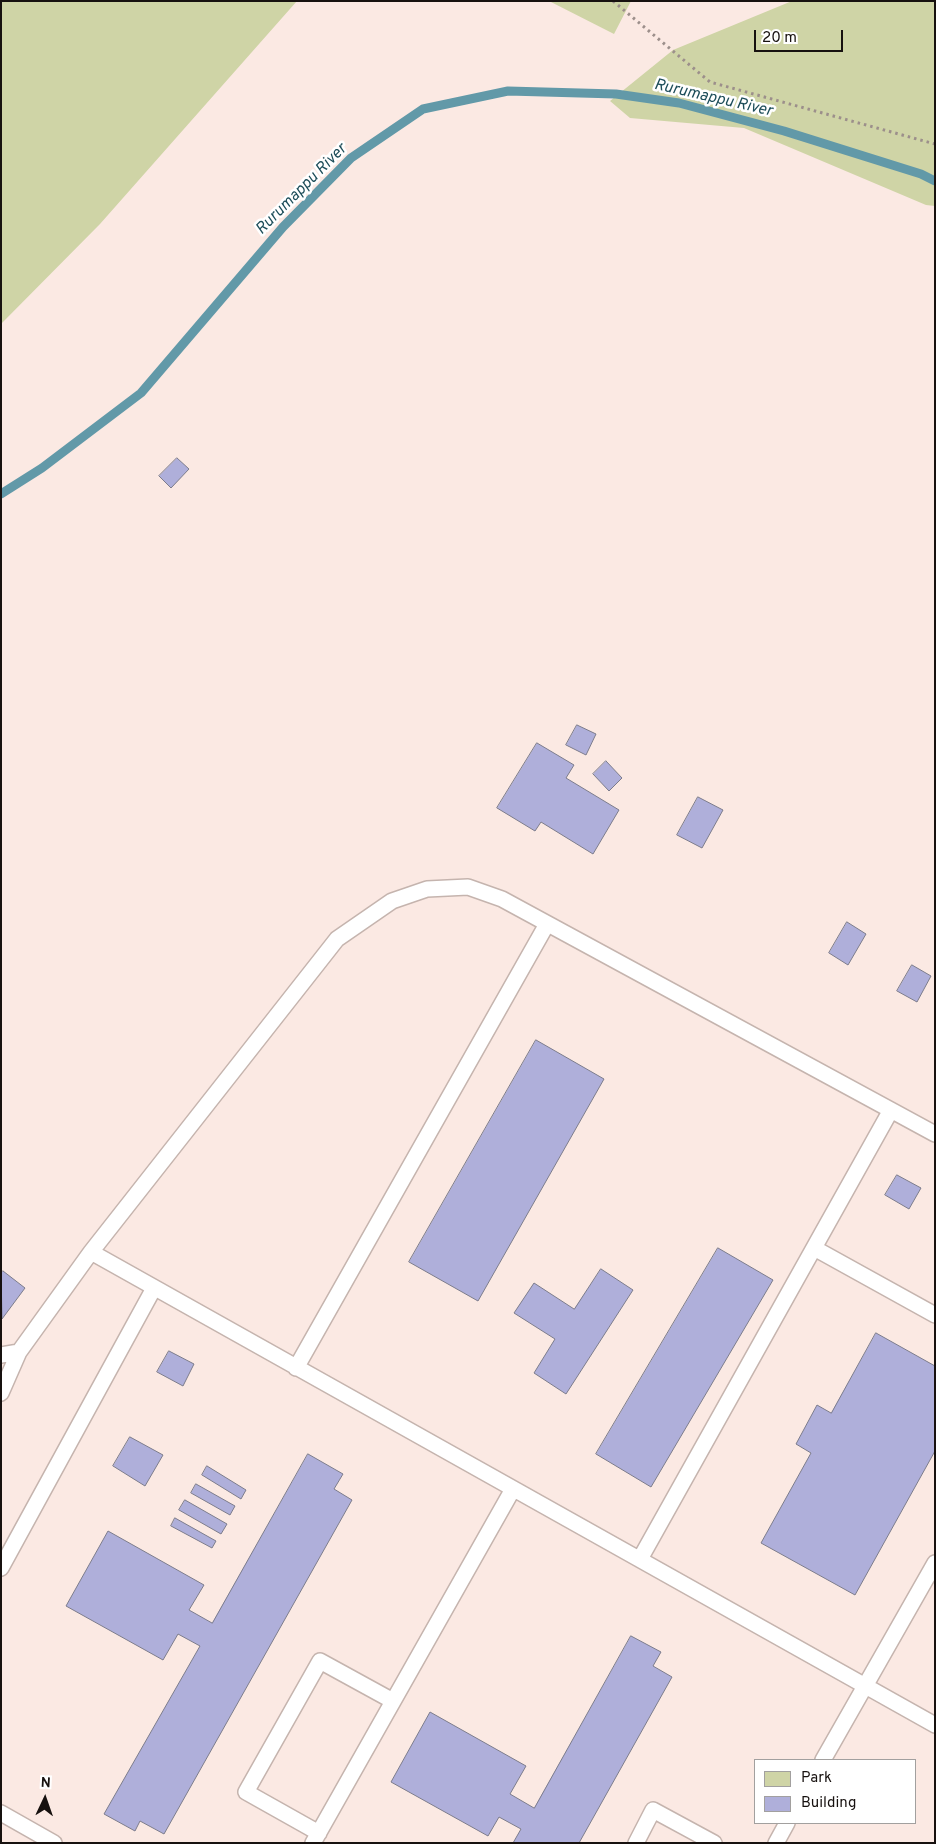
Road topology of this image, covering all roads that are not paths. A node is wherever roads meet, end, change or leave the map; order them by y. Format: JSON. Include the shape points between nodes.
{"nodes":[{"id":1,"x":546,"y":924,"type":"junction"},
{"id":2,"x":891,"y":1110,"type":"junction"},
{"id":3,"x":935,"y":1134,"type":"edge"},
{"id":4,"x":814,"y":1248,"type":"junction"},
{"id":5,"x":91,"y":1252,"type":"junction"},
{"id":6,"x":154,"y":1288,"type":"junction"},
{"id":7,"x":935,"y":1315,"type":"edge"},
{"id":8,"x":19,"y":1352,"type":"junction"},
{"id":9,"x":1,"y":1355,"type":"edge"},
{"id":10,"x":296,"y":1368,"type":"junction"},
{"id":11,"x":1,"y":1393,"type":"edge"},
{"id":12,"x":513,"y":1489,"type":"junction"},
{"id":13,"x":640,"y":1560,"type":"junction"},
{"id":14,"x":935,"y":1563,"type":"edge"},
{"id":15,"x":1,"y":1568,"type":"edge"},
{"id":16,"x":865,"y":1685,"type":"junction"},
{"id":17,"x":393,"y":1701,"type":"junction"},
{"id":18,"x":935,"y":1725,"type":"edge"},
{"id":19,"x":824,"y":1759,"type":"edge"},
{"id":20,"x":1,"y":1813,"type":"edge"},
{"id":21,"x":786,"y":1824,"type":"edge"},
{"id":22,"x":316,"y":1838,"type":"edge"},
{"id":23,"x":54,"y":1843,"type":"edge"},
{"id":24,"x":636,"y":1843,"type":"edge"},
{"id":25,"x":714,"y":1843,"type":"edge"},
{"id":26,"x":776,"y":1843,"type":"edge"}],
"edges":[{"from":1,"to":2,"type":"lane"},
{"from":1,"to":5,"type":"lane","via":[[502,899],[468,887],[427,889],[392,901],[338,939]]},
{"from":1,"to":10,"type":"lane"},
{"from":2,"to":3,"type":"lane"},
{"from":2,"to":4,"type":"lane"},
{"from":4,"to":7,"type":"lane"},
{"from":4,"to":13,"type":"lane"},
{"from":5,"to":6,"type":"lane"},
{"from":5,"to":8,"type":"lane"},
{"from":6,"to":10,"type":"lane"},
{"from":6,"to":15,"type":"lane"},
{"from":8,"to":9,"type":"lane"},
{"from":8,"to":11,"type":"lane"},
{"from":10,"to":12,"type":"lane"},
{"from":12,"to":13,"type":"lane"},
{"from":12,"to":17,"type":"lane"},
{"from":13,"to":16,"type":"lane"},
{"from":14,"to":16,"type":"lane"},
{"from":16,"to":18,"type":"lane"},
{"from":16,"to":19,"type":"lane"},
{"from":17,"to":22,"type":"lane"},
{"from":17,"to":22,"type":"lane","via":[[320,1661],[246,1792]]},
{"from":20,"to":23,"type":"lane"},
{"from":21,"to":26,"type":"lane"},
{"from":24,"to":25,"type":"lane","via":[[653,1810]]}]}
